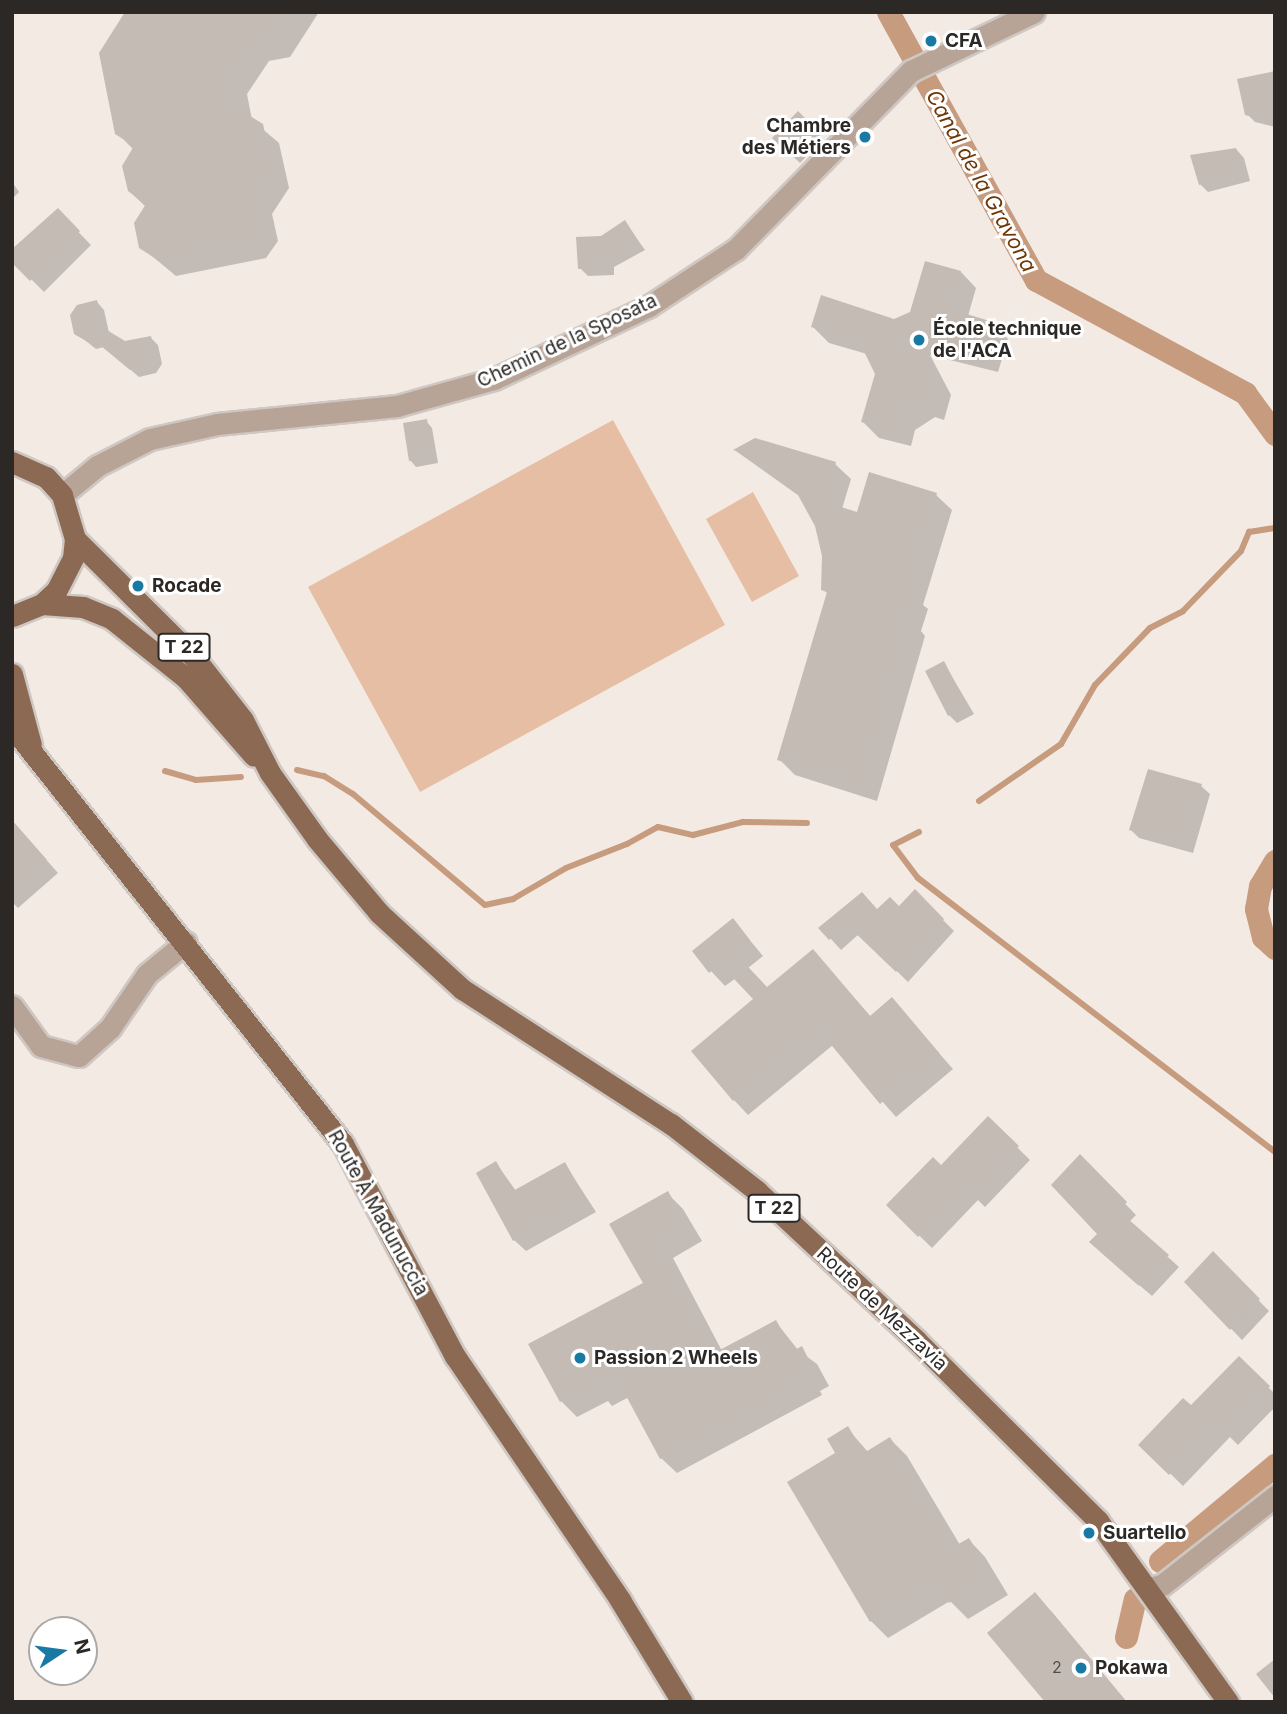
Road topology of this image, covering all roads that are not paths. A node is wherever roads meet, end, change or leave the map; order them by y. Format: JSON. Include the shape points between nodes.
{"nodes":[{"id":1,"x":1034,"y":12,"type":"edge"},
{"id":2,"x":12,"y":462,"type":"edge"},
{"id":3,"x":62,"y":495,"type":"junction"},
{"id":4,"x":75,"y":539,"type":"junction"},
{"id":5,"x":41,"y":604,"type":"junction"},
{"id":6,"x":12,"y":616,"type":"edge"},
{"id":7,"x":12,"y":628,"type":"edge"},
{"id":8,"x":12,"y":674,"type":"edge"},
{"id":9,"x":12,"y":727,"type":"edge"},
{"id":10,"x":33,"y":753,"type":"junction"},
{"id":11,"x":270,"y":772,"type":"junction"},
{"id":12,"x":186,"y":942,"type":"junction"},
{"id":13,"x":12,"y":1006,"type":"edge"},
{"id":14,"x":1275,"y":1496,"type":"edge"},
{"id":15,"x":1149,"y":1588,"type":"junction"},
{"id":16,"x":682,"y":1702,"type":"edge"},
{"id":17,"x":1228,"y":1702,"type":"edge"}],
"edges":[{"from":1,"to":3,"type":"street","name":"Chemin de la Sposata","via":[[918,66],[736,249],[649,306],[494,379],[397,406],[217,424],[150,439],[97,466]]},
{"from":2,"to":3,"type":"main road","via":[[46,477]]},
{"from":3,"to":4,"type":"main road"},
{"from":4,"to":5,"type":"main road","via":[[66,575]]},
{"from":4,"to":11,"type":"main road","name":"Route de Mezzavia","number":"T 22","via":[[193,656],[243,720]]},
{"from":5,"to":6,"type":"main road"},
{"from":5,"to":11,"type":"main road","name":"Route de Mezzavia","number":"T 22","via":[[83,607],[112,619],[186,678]]},
{"from":6,"to":7,"type":"main road"},
{"from":8,"to":10,"type":"main road","name":"Route À Madunuccia"},
{"from":9,"to":10,"type":"main road","name":"Route À Madunuccia"},
{"from":10,"to":12,"type":"main road","name":"Route À Madunuccia"},
{"from":11,"to":15,"type":"main road","name":"Route de Mezzavia","number":"T 22","via":[[379,913],[462,989],[671,1124],[757,1191],[1062,1484]]},
{"from":12,"to":13,"type":"street","via":[[147,974],[110,1028],[79,1056],[41,1046]]},
{"from":12,"to":16,"type":"main road","name":"Route À Madunuccia","via":[[343,1144],[455,1356],[620,1600]]},
{"from":14,"to":15,"type":"street","via":[[1162,1585]]},
{"from":15,"to":17,"type":"main road","name":"Route de Mezzavia","number":"T 22"}]}
